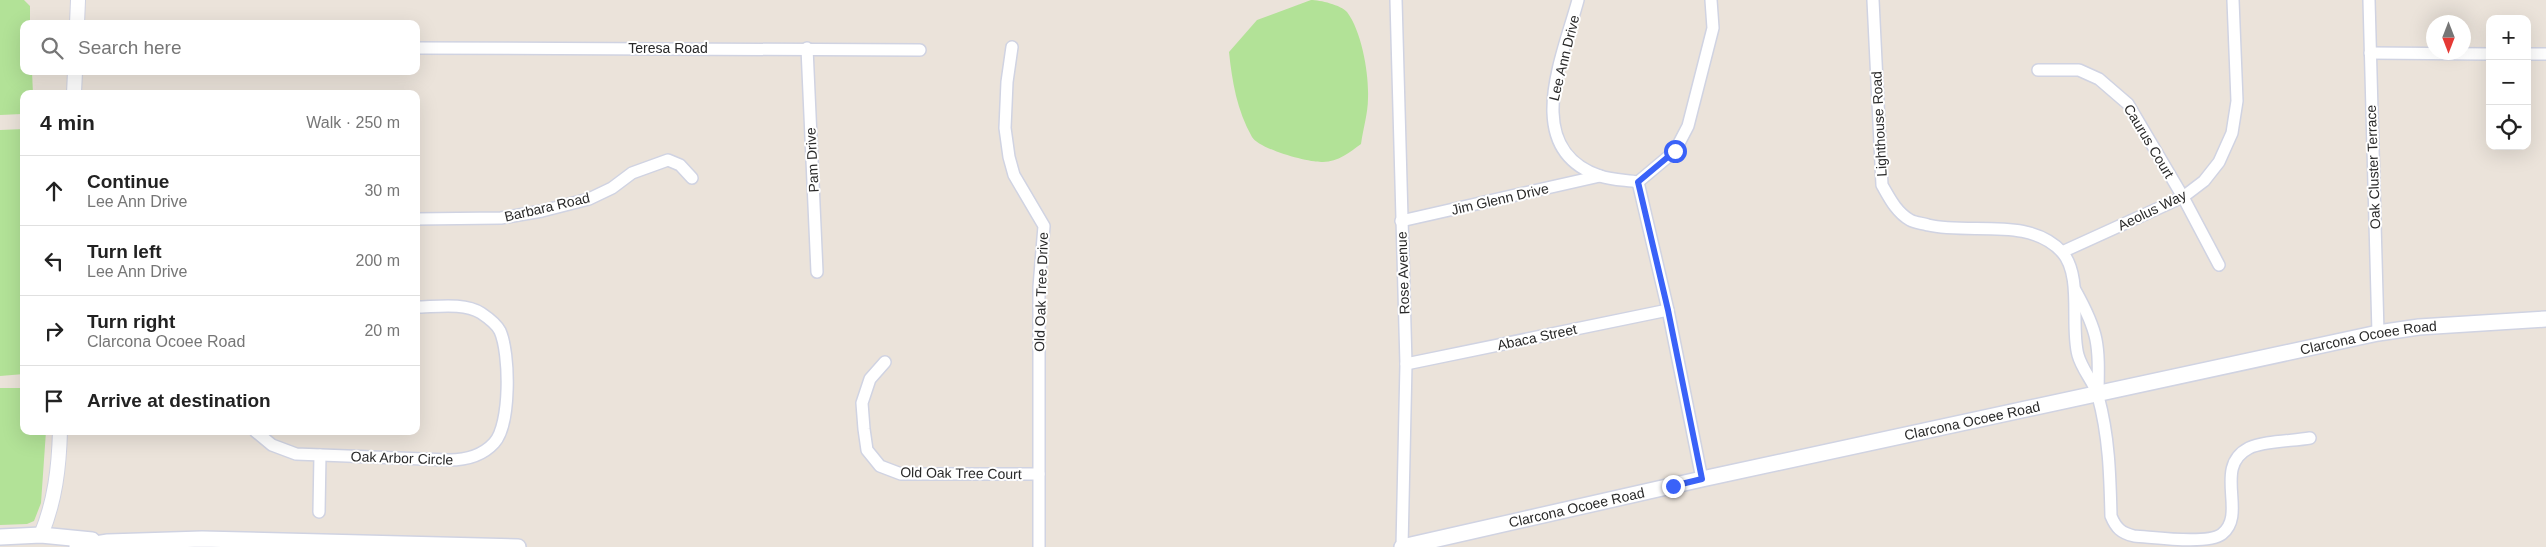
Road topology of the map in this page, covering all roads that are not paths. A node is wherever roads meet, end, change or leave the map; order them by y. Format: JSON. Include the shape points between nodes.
{"nodes":[{"id":1,"x":78,"y":0,"type":"edge"},
{"id":2,"x":1396,"y":0,"type":"edge"},
{"id":3,"x":1578,"y":0,"type":"edge"},
{"id":4,"x":1711,"y":0,"type":"edge"},
{"id":5,"x":1873,"y":0,"type":"edge"},
{"id":6,"x":2233,"y":0,"type":"edge"},
{"id":7,"x":2369,"y":0,"type":"edge"},
{"id":8,"x":78,"y":20,"type":"edge"},
{"id":9,"x":1012,"y":47,"type":"dead end"},
{"id":10,"x":420,"y":48,"type":"edge"},
{"id":11,"x":807,"y":48,"type":"junction"},
{"id":12,"x":920,"y":50,"type":"dead end"},
{"id":13,"x":2370,"y":53,"type":"junction"},
{"id":14,"x":2486,"y":54,"type":"edge"},
{"id":15,"x":2531,"y":54,"type":"edge"},
{"id":16,"x":2546,"y":54,"type":"edge"},
{"id":17,"x":2038,"y":70,"type":"dead end"},
{"id":18,"x":75,"y":75,"type":"edge"},
{"id":19,"x":74,"y":90,"type":"edge"},
{"id":20,"x":1600,"y":176,"type":"junction"},
{"id":21,"x":692,"y":178,"type":"dead end"},
{"id":22,"x":1638,"y":182,"type":"junction"},
{"id":23,"x":2183,"y":198,"type":"junction"},
{"id":24,"x":420,"y":219,"type":"edge"},
{"id":25,"x":1401,"y":222,"type":"junction"},
{"id":26,"x":2062,"y":252,"type":"junction"},
{"id":27,"x":2219,"y":265,"type":"dead end"},
{"id":28,"x":818,"y":272,"type":"dead end"},
{"id":29,"x":2074,"y":289,"type":"junction"},
{"id":30,"x":420,"y":307,"type":"edge"},
{"id":31,"x":1668,"y":310,"type":"junction"},
{"id":32,"x":2546,"y":318,"type":"edge"},
{"id":33,"x":2378,"y":333,"type":"junction"},
{"id":34,"x":885,"y":362,"type":"dead end"},
{"id":35,"x":1406,"y":364,"type":"junction"},
{"id":36,"x":2098,"y":393,"type":"junction"},
{"id":37,"x":60,"y":435,"type":"edge"},
{"id":38,"x":260,"y":435,"type":"edge"},
{"id":39,"x":2310,"y":438,"type":"dead end"},
{"id":40,"x":320,"y":455,"type":"junction"},
{"id":41,"x":1039,"y":474,"type":"junction"},
{"id":42,"x":1702,"y":479,"type":"junction"},
{"id":43,"x":319,"y":512,"type":"dead end"},
{"id":44,"x":41,"y":535,"type":"junction"},
{"id":45,"x":0,"y":537,"type":"edge"},
{"id":46,"x":108,"y":542,"type":"junction"},
{"id":47,"x":202,"y":543,"type":"edge"},
{"id":48,"x":346,"y":544,"type":"edge"},
{"id":49,"x":8,"y":547,"type":"edge"},
{"id":50,"x":77,"y":547,"type":"edge"},
{"id":51,"x":497,"y":547,"type":"edge"},
{"id":52,"x":518,"y":547,"type":"edge"},
{"id":53,"x":1039,"y":547,"type":"edge"},
{"id":54,"x":1402,"y":547,"type":"edge"}],
"edges":[{"from":1,"to":8,"type":"street"},
{"from":2,"to":25,"type":"street","name":"Rose Avenue"},
{"from":3,"to":20,"type":"street","name":"Lee Ann Drive","via":[[1552,95],[1551,115],[1557,139],[1574,161]]},
{"from":4,"to":22,"type":"street","via":[[1713,28],[1688,126],[1675,151]]},
{"from":5,"to":26,"type":"street","name":"Lighthouse Road","via":[[1882,185],[1894,206],[1910,220],[1941,228],[2017,230],[2042,238]]},
{"from":6,"to":23,"type":"street","name":"Aeolus Way","via":[[2237,101],[2232,133],[2219,162],[2204,181]]},
{"from":7,"to":13,"type":"street","name":"Oak Cluster Terrace"},
{"from":9,"to":41,"type":"street","name":"Old Oak Tree Drive","via":[[1007,82],[1009,157],[1014,175],[1044,226],[1039,287]]},
{"from":10,"to":11,"type":"street","name":"Teresa Road"},
{"from":11,"to":12,"type":"street","name":"Teresa Road"},
{"from":11,"to":28,"type":"street","name":"Pam Drive"},
{"from":13,"to":14,"type":"street"},
{"from":13,"to":33,"type":"street","name":"Oak Cluster Terrace"},
{"from":15,"to":16,"type":"street"},
{"from":17,"to":23,"type":"street","name":"Caurus Court","via":[[2078,70],[2099,79],[2118,95],[2128,104]]},
{"from":18,"to":19,"type":"street"},
{"from":20,"to":22,"type":"street","name":"Lee Ann Drive"},
{"from":20,"to":25,"type":"street","name":"Jim Glenn Drive"},
{"from":21,"to":24,"type":"street","name":"Barbara Road","via":[[680,165],[668,160],[632,173],[589,199],[542,211],[501,218]]},
{"from":22,"to":31,"type":"street"},
{"from":23,"to":26,"type":"street","name":"Aeolus Way"},
{"from":23,"to":27,"type":"street","name":"Caurus Court"},
{"from":25,"to":35,"type":"street","name":"Rose Avenue"},
{"from":26,"to":29,"type":"street","via":[[2070,267]]},
{"from":29,"to":36,"type":"street","via":[[2078,356]]},
{"from":29,"to":36,"type":"street","via":[[2093,323],[2099,350]]},
{"from":30,"to":40,"type":"street","name":"Oak Arbor Circle","via":[[461,307],[479,312],[500,329],[507,352],[504,418],[495,443],[481,454],[454,460]]},
{"from":31,"to":35,"type":"street","name":"Abaca Street"},
{"from":31,"to":42,"type":"street"},
{"from":32,"to":33,"type":"main road","name":"Clarcona Ocoee Road","via":[[2428,326]]},
{"from":33,"to":36,"type":"main road","name":"Clarcona Ocoee Road"},
{"from":34,"to":41,"type":"street","name":"Old Oak Tree Court","via":[[870,379],[862,403],[868,450],[880,466],[901,474]]},
{"from":35,"to":54,"type":"street","name":"Rose Avenue"},
{"from":36,"to":39,"type":"street","via":[[2109,454],[2111,516],[2115,526],[2124,534],[2207,539],[2221,535],[2229,526],[2231,468],[2239,455],[2250,448]]},
{"from":36,"to":42,"type":"main road","name":"Clarcona Ocoee Road"},
{"from":37,"to":44,"type":"street","via":[[57,482]]},
{"from":38,"to":40,"type":"street","name":"Oak Arbor Circle","via":[[272,445],[296,454]]},
{"from":40,"to":43,"type":"street"},
{"from":41,"to":53,"type":"street","name":"Old Oak Tree Drive"},
{"from":42,"to":54,"type":"main road","name":"Clarcona Ocoee Road"},
{"from":44,"to":45,"type":"main road"},
{"from":44,"to":46,"type":"main road"},
{"from":44,"to":49,"type":"main road","via":[[24,544]]},
{"from":46,"to":47,"type":"main road"},
{"from":46,"to":50,"type":"main road"},
{"from":47,"to":48,"type":"main road"},
{"from":48,"to":51,"type":"main road"},
{"from":51,"to":52,"type":"main road"}]}
